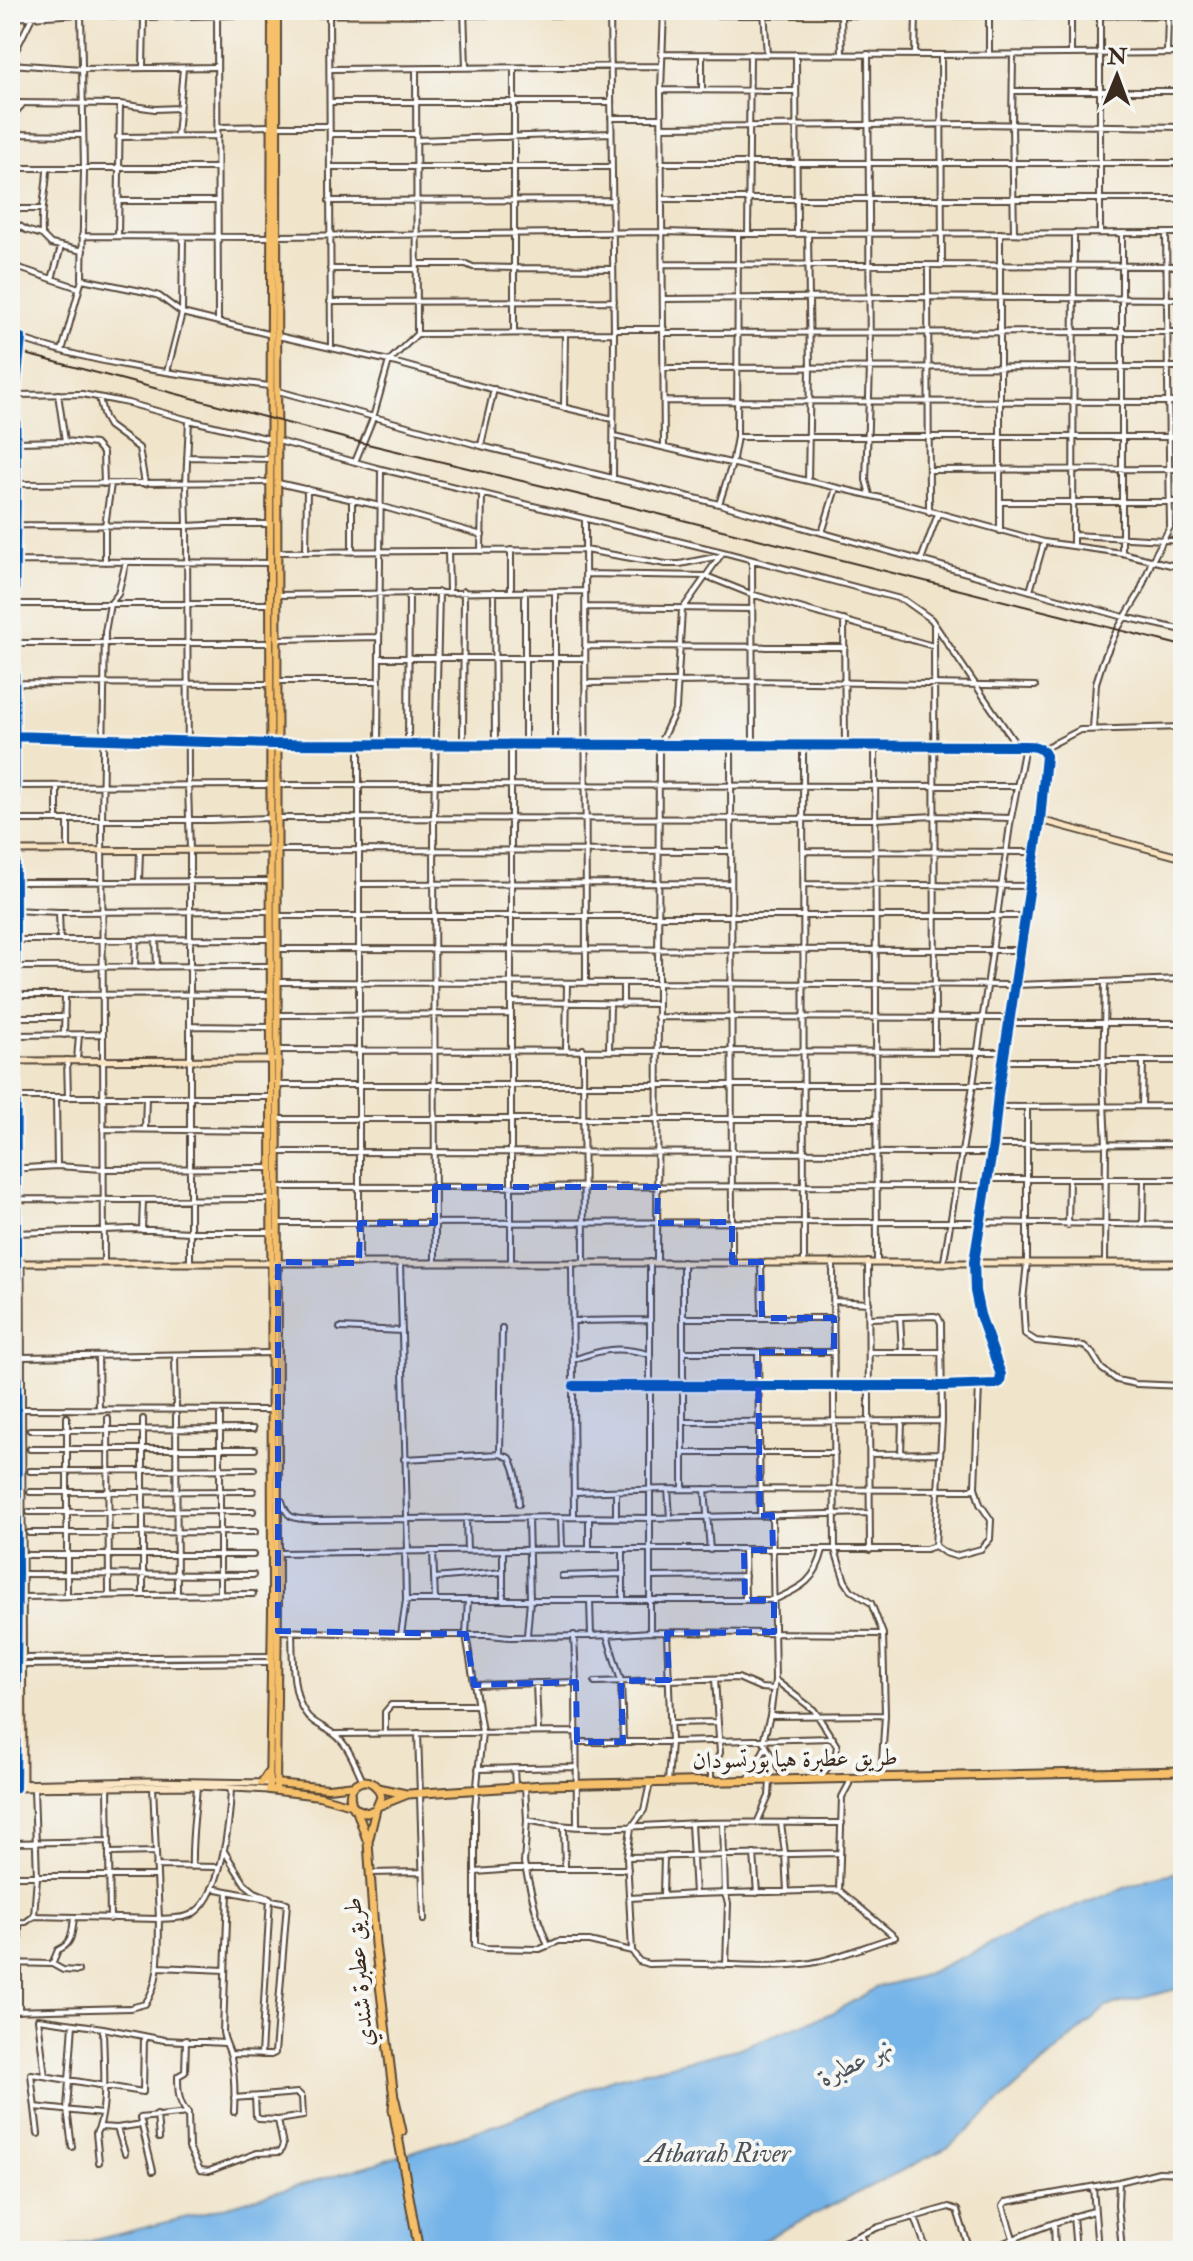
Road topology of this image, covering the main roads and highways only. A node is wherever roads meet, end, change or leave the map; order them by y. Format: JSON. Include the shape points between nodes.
{"nodes":[{"id":1,"x":274,"y":12,"type":"edge"},
{"id":2,"x":274,"y":440,"type":"junction"},
{"id":3,"x":274,"y":482,"type":"junction"},
{"id":4,"x":274,"y":641,"type":"junction"},
{"id":5,"x":274,"y":850,"type":"junction"},
{"id":6,"x":274,"y":913,"type":"junction"},
{"id":7,"x":275,"y":1050,"type":"junction"},
{"id":8,"x":275,"y":1060,"type":"junction"},
{"id":9,"x":275,"y":1262,"type":"junction"},
{"id":10,"x":275,"y":1500,"type":"junction"},
{"id":11,"x":273,"y":1767,"type":"junction"},
{"id":12,"x":1183,"y":1771,"type":"edge"},
{"id":13,"x":261,"y":1783,"type":"road end"},
{"id":14,"x":359,"y":1783,"type":"junction"},
{"id":15,"x":275,"y":1786,"type":"junction"},
{"id":16,"x":378,"y":1788,"type":"junction"},
{"id":17,"x":408,"y":1794,"type":"junction"},
{"id":18,"x":377,"y":1807,"type":"junction"},
{"id":19,"x":355,"y":1808,"type":"junction"},
{"id":20,"x":368,"y":1842,"type":"junction"},
{"id":21,"x":421,"y":2251,"type":"edge"}],
"edges":[{"from":1,"to":2,"type":"main road"},
{"from":2,"to":3,"type":"main road"},
{"from":2,"to":3,"type":"main road"},
{"from":3,"to":4,"type":"main road"},
{"from":3,"to":4,"type":"main road"},
{"from":4,"to":5,"type":"main road"},
{"from":5,"to":6,"type":"main road"},
{"from":5,"to":6,"type":"main road"},
{"from":6,"to":7,"type":"main road"},
{"from":6,"to":7,"type":"main road"},
{"from":7,"to":8,"type":"main road"},
{"from":8,"to":9,"type":"main road"},
{"from":8,"to":9,"type":"main road"},
{"from":9,"to":10,"type":"main road"},
{"from":9,"to":10,"type":"main road"},
{"from":10,"to":11,"type":"main road"},
{"from":10,"to":11,"type":"main road"},
{"from":11,"to":13,"type":"main road"},
{"from":11,"to":15,"type":"main road"},
{"from":11,"to":15,"type":"main road"},
{"from":12,"to":17,"type":"highway","name":"طريق عطبرة هيا بورتسودان","via":[[577,1784]]},
{"from":14,"to":15,"type":"main road"},
{"from":14,"to":16,"type":"highway","via":[[371,1782]]},
{"from":14,"to":19,"type":"highway","via":[[350,1794]]},
{"from":15,"to":19,"type":"main road"},
{"from":16,"to":17,"type":"highway"},
{"from":16,"to":18,"type":"highway"},
{"from":17,"to":18,"type":"highway"},
{"from":18,"to":19,"type":"highway","via":[[367,1813]]},
{"from":18,"to":20,"type":"highway"},
{"from":19,"to":20,"type":"highway"},
{"from":20,"to":21,"type":"highway","name":"طريق عطبرة شندي","via":[[381,2008]]}]}
